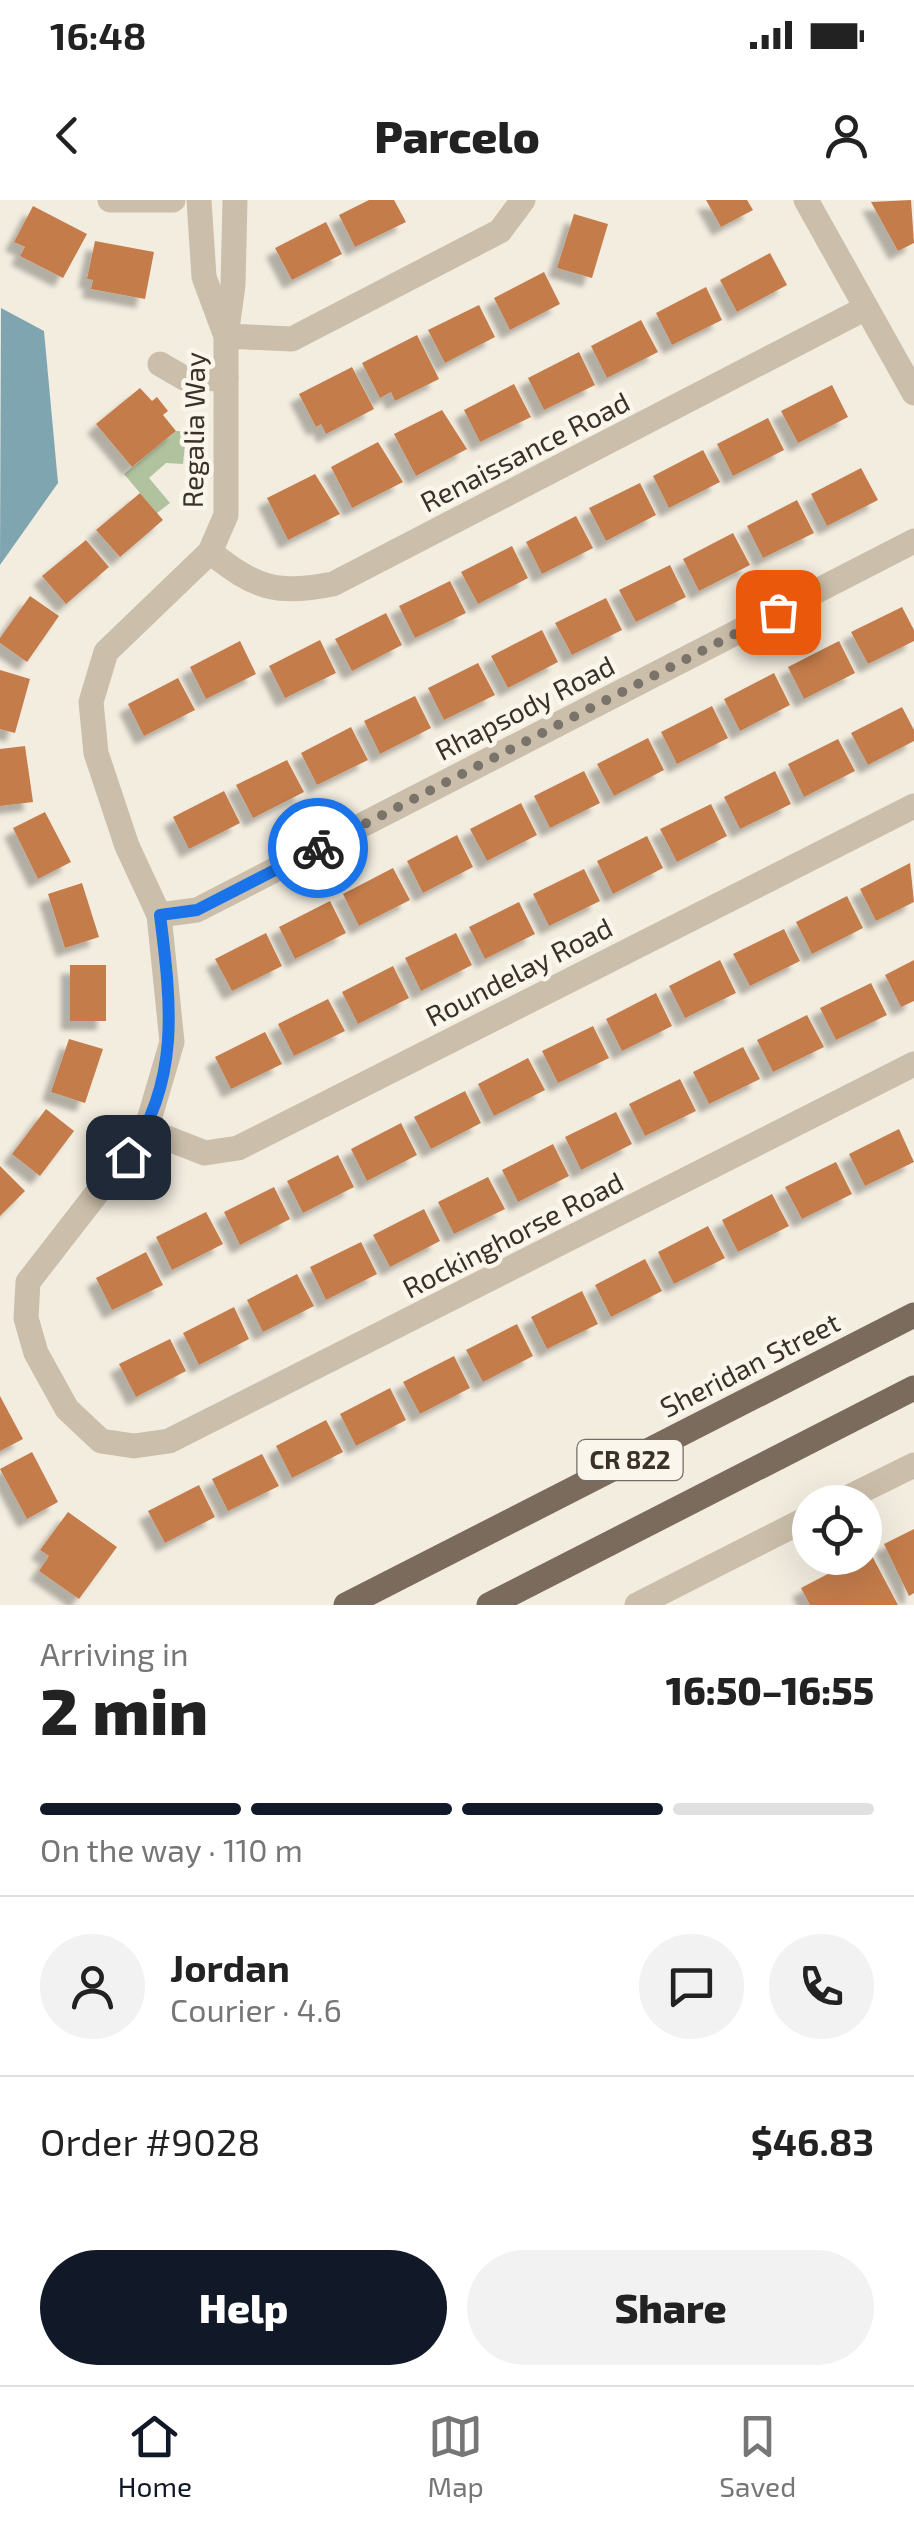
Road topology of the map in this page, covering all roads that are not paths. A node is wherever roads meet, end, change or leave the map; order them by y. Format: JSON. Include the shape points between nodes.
{"nodes":[{"id":1,"x":110,"y":200,"type":"edge"},
{"id":2,"x":174,"y":200,"type":"edge"},
{"id":3,"x":199,"y":200,"type":"edge"},
{"id":4,"x":234,"y":200,"type":"edge"},
{"id":5,"x":524,"y":200,"type":"edge"},
{"id":6,"x":806,"y":200,"type":"edge"},
{"id":7,"x":864,"y":309,"type":"junction"},
{"id":8,"x":226,"y":336,"type":"junction"},
{"id":9,"x":160,"y":364,"type":"dead end"},
{"id":10,"x":226,"y":379,"type":"junction"},
{"id":11,"x":914,"y":393,"type":"edge"},
{"id":12,"x":914,"y":542,"type":"edge"},
{"id":13,"x":210,"y":552,"type":"junction"},
{"id":14,"x":914,"y":806,"type":"edge"},
{"id":15,"x":160,"y":915,"type":"junction"},
{"id":16,"x":914,"y":1064,"type":"edge"},
{"id":17,"x":146,"y":1130,"type":"junction"},
{"id":18,"x":914,"y":1315,"type":"edge"},
{"id":19,"x":914,"y":1388,"type":"edge"},
{"id":20,"x":134,"y":1446,"type":"joint"},
{"id":21,"x":914,"y":1464,"type":"edge"},
{"id":22,"x":873,"y":1485,"type":"edge"},
{"id":23,"x":792,"y":1527,"type":"edge"},
{"id":24,"x":346,"y":1605,"type":"edge"},
{"id":25,"x":489,"y":1605,"type":"edge"},
{"id":26,"x":638,"y":1605,"type":"edge"}],
"edges":[{"from":1,"to":2,"type":"street"},
{"from":3,"to":8,"type":"street","name":"Regalia Way","via":[[204,277]]},
{"from":4,"to":8,"type":"street","name":"Regalia Way"},
{"from":5,"to":8,"type":"street","via":[[500,232],[292,339]]},
{"from":6,"to":7,"type":"street"},
{"from":7,"to":11,"type":"street"},
{"from":7,"to":13,"type":"street","name":"Renaissance Road","via":[[332,584],[290,592],[262,586]]},
{"from":8,"to":10,"type":"street","name":"Regalia Way"},
{"from":9,"to":10,"type":"street","via":[[184,378]]},
{"from":10,"to":13,"type":"street","name":"Regalia Way","via":[[226,515]]},
{"from":12,"to":15,"type":"street","name":"Rhapsody Road","via":[[197,910]]},
{"from":13,"to":15,"type":"street","name":"Regalia Way","via":[[106,652],[91,702],[96,753],[127,846]]},
{"from":14,"to":17,"type":"street","name":"Roundelay Road","via":[[238,1148],[205,1153]]},
{"from":15,"to":17,"type":"street","name":"Regalia Way","via":[[172,1042]]},
{"from":16,"to":20,"type":"street","name":"Rockinghorse Road","via":[[247,1404],[169,1441]]},
{"from":17,"to":20,"type":"street","name":"Regalia Way","via":[[109,1184],[44,1256],[28,1282],[26,1318],[36,1353],[67,1409],[100,1441]]},
{"from":18,"to":24,"type":"main road","name":"Sheridan Street","number":"CR 822"},
{"from":19,"to":25,"type":"main road","number":"CR 822"},
{"from":21,"to":22,"type":"street"},
{"from":23,"to":26,"type":"street"}]}
